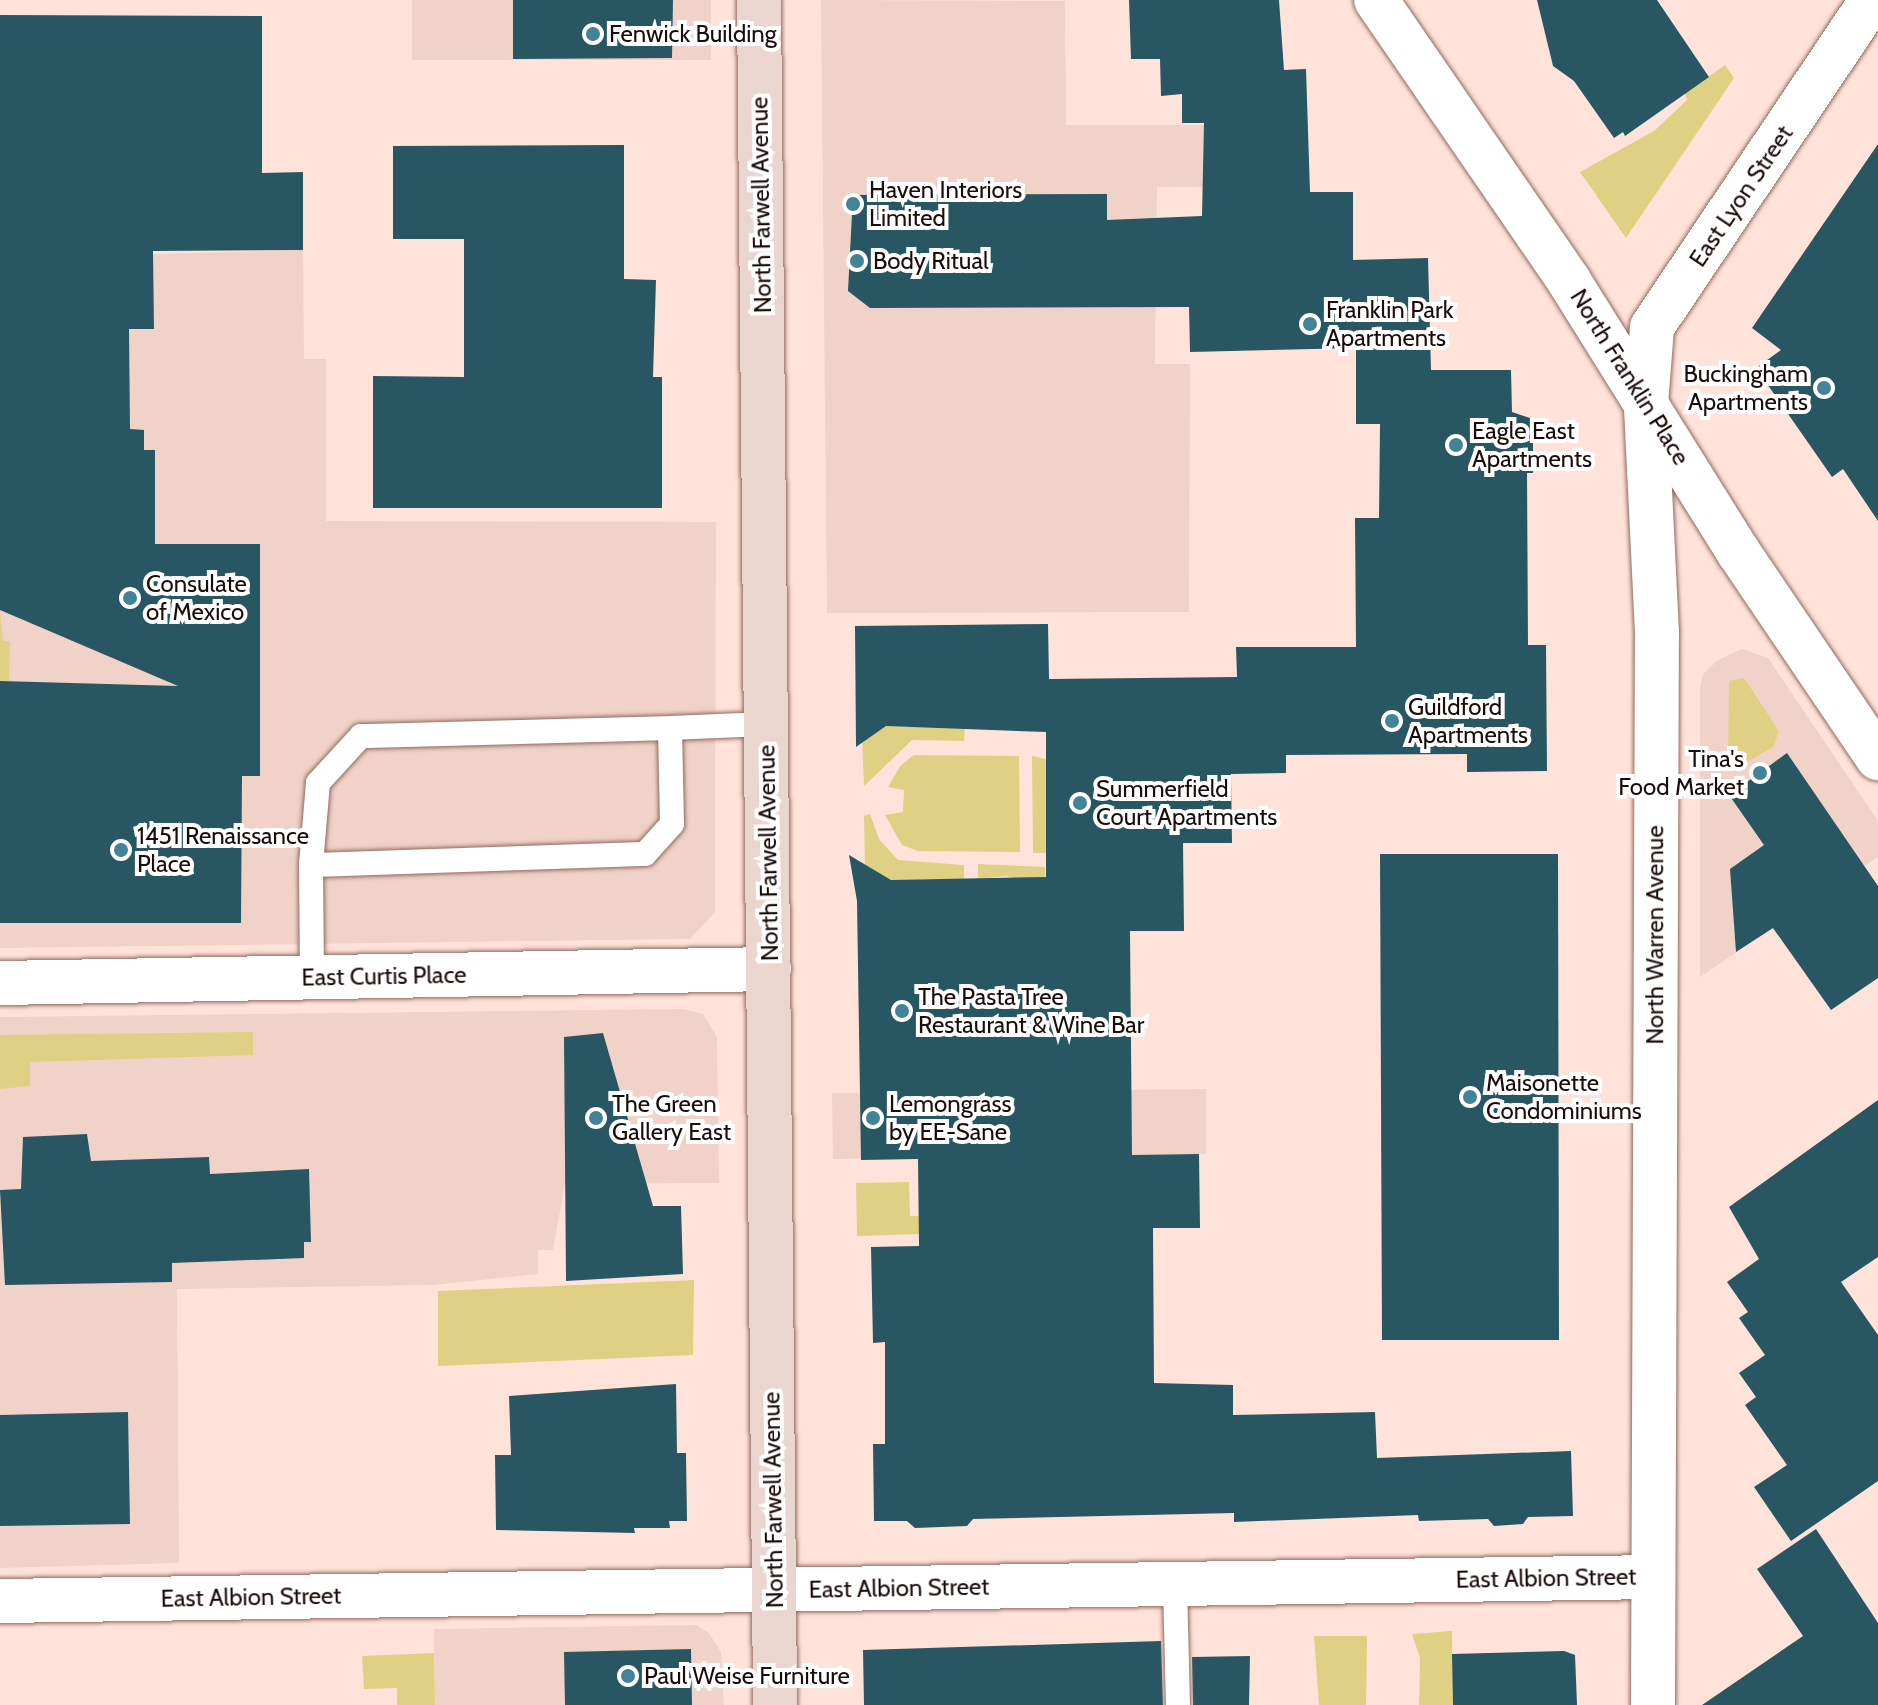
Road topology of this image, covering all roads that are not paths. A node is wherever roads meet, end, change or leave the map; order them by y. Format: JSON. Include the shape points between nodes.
{"nodes":[{"id":1,"x":759,"y":0,"type":"edge"},
{"id":2,"x":1376,"y":0,"type":"edge"},
{"id":3,"x":1872,"y":0,"type":"edge"},
{"id":4,"x":1646,"y":404,"type":"junction"},
{"id":5,"x":766,"y":724,"type":"junction"},
{"id":6,"x":670,"y":728,"type":"junction"},
{"id":7,"x":1878,"y":758,"type":"edge"},
{"id":8,"x":311,"y":865,"type":"junction"},
{"id":9,"x":769,"y":969,"type":"junction"},
{"id":10,"x":312,"y":978,"type":"junction"},
{"id":11,"x":0,"y":983,"type":"edge"},
{"id":12,"x":1653,"y":1577,"type":"junction"},
{"id":13,"x":1175,"y":1584,"type":"junction"},
{"id":14,"x":775,"y":1590,"type":"junction"},
{"id":15,"x":0,"y":1601,"type":"edge"},
{"id":16,"x":775,"y":1705,"type":"edge"},
{"id":17,"x":1178,"y":1705,"type":"edge"},
{"id":18,"x":1653,"y":1705,"type":"edge"}],
"edges":[{"from":1,"to":5,"type":"main road","name":"North Farwell Avenue"},
{"from":2,"to":4,"type":"street","name":"North Franklin Place","via":[[1569,281]]},
{"from":3,"to":4,"type":"street","name":"East Lyon Street","via":[[1652,327]]},
{"from":4,"to":7,"type":"street","name":"North Franklin Place"},
{"from":4,"to":12,"type":"street","name":"North Warren Avenue","via":[[1657,633]]},
{"from":5,"to":6,"type":"lane"},
{"from":5,"to":9,"type":"main road","name":"North Farwell Avenue"},
{"from":6,"to":8,"type":"lane","via":[[361,736],[318,783]]},
{"from":6,"to":8,"type":"lane","via":[[672,824],[645,854]]},
{"from":8,"to":10,"type":"lane"},
{"from":9,"to":10,"type":"street","name":"East Curtis Place"},
{"from":9,"to":14,"type":"main road","name":"North Farwell Avenue"},
{"from":10,"to":11,"type":"street","name":"East Curtis Place"},
{"from":12,"to":13,"type":"street","name":"East Albion Street"},
{"from":12,"to":18,"type":"street","name":"North Warren Avenue"},
{"from":13,"to":14,"type":"street","name":"East Albion Street"},
{"from":13,"to":17,"type":"lane"},
{"from":14,"to":15,"type":"street","name":"East Albion Street"},
{"from":14,"to":16,"type":"main road","name":"North Farwell Avenue"}]}
